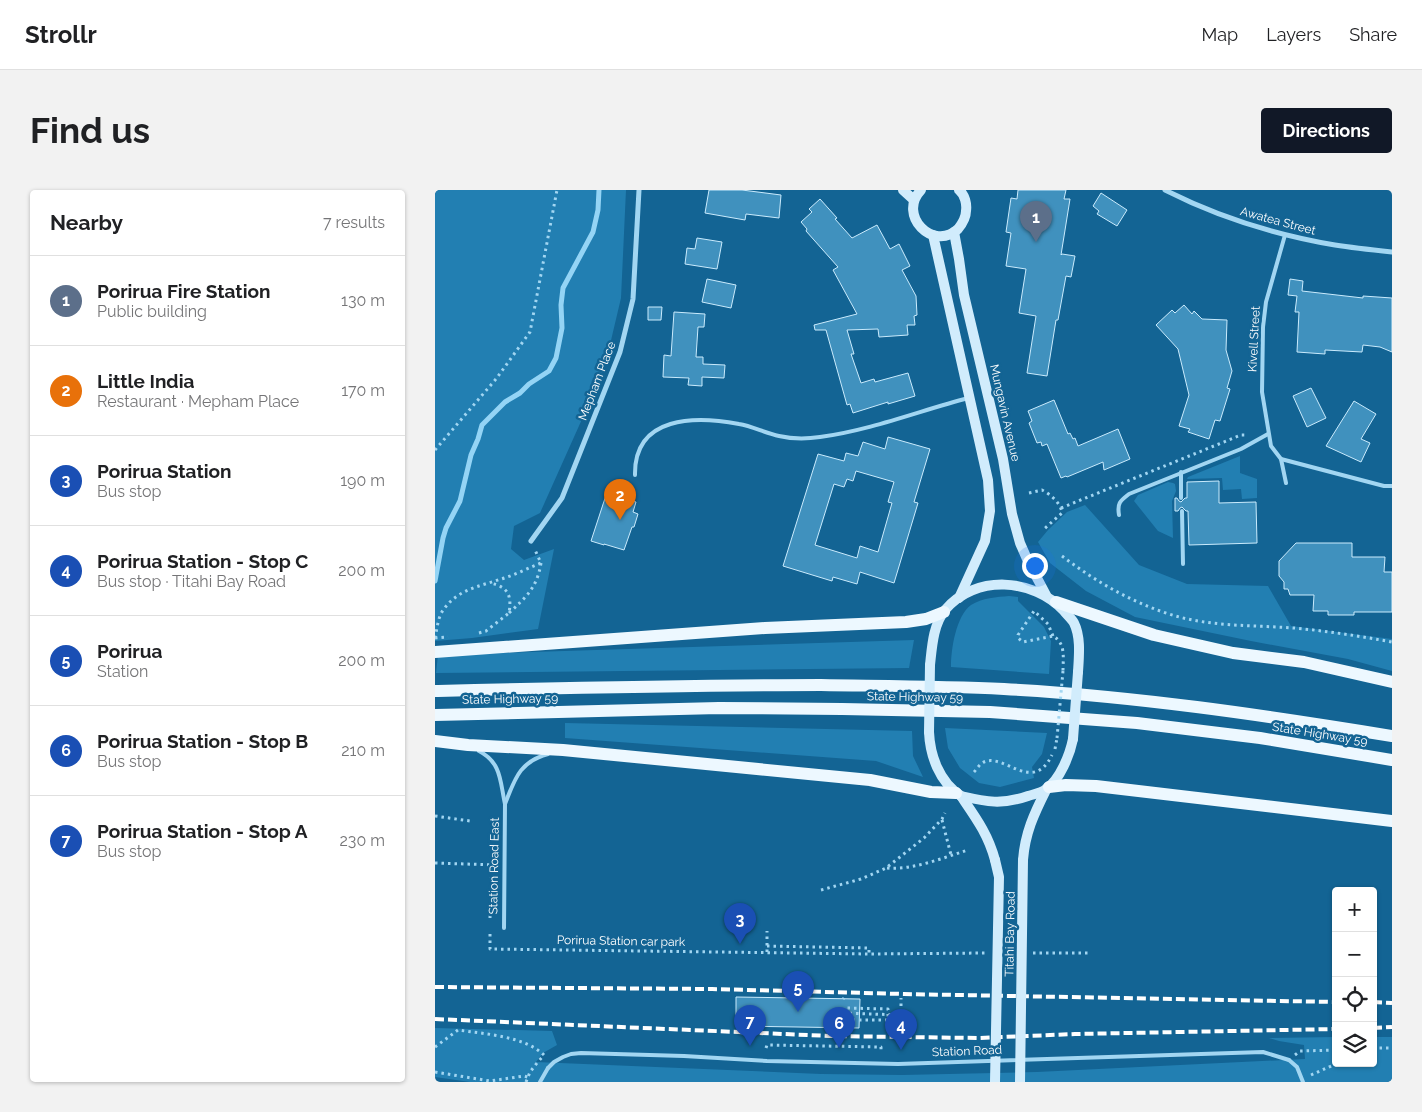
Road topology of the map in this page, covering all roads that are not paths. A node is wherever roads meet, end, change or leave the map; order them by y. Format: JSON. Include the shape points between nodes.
{"nodes":[{"id":1,"x":639,"y":190,"type":"edge"},
{"id":2,"x":903,"y":190,"type":"edge"},
{"id":3,"x":921,"y":190,"type":"edge"},
{"id":4,"x":1165,"y":190,"type":"edge"},
{"id":5,"x":962,"y":191,"type":"edge"},
{"id":6,"x":914,"y":200,"type":"junction"},
{"id":7,"x":954,"y":232,"type":"junction"},
{"id":8,"x":933,"y":235,"type":"junction"},
{"id":9,"x":1285,"y":235,"type":"junction"},
{"id":10,"x":1392,"y":252,"type":"edge"},
{"id":11,"x":970,"y":397,"type":"junction"},
{"id":12,"x":1268,"y":434,"type":"junction"},
{"id":13,"x":1281,"y":459,"type":"junction"},
{"id":14,"x":1181,"y":472,"type":"junction"},
{"id":15,"x":635,"y":475,"type":"dead end"},
{"id":16,"x":1286,"y":483,"type":"dead end"},
{"id":17,"x":1392,"y":486,"type":"edge"},
{"id":18,"x":1181,"y":498,"type":"dead end"},
{"id":19,"x":1181,"y":511,"type":"dead end"},
{"id":20,"x":1119,"y":516,"type":"dead end"},
{"id":21,"x":531,"y":541,"type":"road end"},
{"id":22,"x":1183,"y":564,"type":"dead end"},
{"id":23,"x":959,"y":598,"type":"junction"},
{"id":24,"x":1051,"y":599,"type":"junction"},
{"id":25,"x":944,"y":612,"type":"junction"},
{"id":26,"x":440,"y":651,"type":"edge"},
{"id":27,"x":1078,"y":672,"type":"joint"},
{"id":28,"x":1392,"y":682,"type":"edge"},
{"id":29,"x":435,"y":691,"type":"edge"},
{"id":30,"x":435,"y":714,"type":"edge"},
{"id":31,"x":1392,"y":736,"type":"edge"},
{"id":32,"x":435,"y":741,"type":"edge"},
{"id":33,"x":468,"y":745,"type":"junction"},
{"id":34,"x":563,"y":750,"type":"junction"},
{"id":35,"x":1392,"y":760,"type":"edge"},
{"id":36,"x":1048,"y":788,"type":"junction"},
{"id":37,"x":958,"y":794,"type":"junction"},
{"id":38,"x":505,"y":804,"type":"junction"},
{"id":39,"x":1392,"y":821,"type":"edge"},
{"id":40,"x":504,"y":928,"type":"dead end"},
{"id":41,"x":538,"y":1081,"type":"edge"},
{"id":42,"x":995,"y":1082,"type":"edge"},
{"id":43,"x":1021,"y":1082,"type":"edge"},
{"id":44,"x":1303,"y":1082,"type":"edge"}],
"edges":[{"from":1,"to":21,"type":"street","name":"Mepham Place","via":[[633,299],[620,352],[562,498]]},
{"from":2,"to":6,"type":"main road"},
{"from":3,"to":6,"type":"main road"},
{"from":4,"to":9,"type":"street","name":"Awatea Street","via":[[1195,205]]},
{"from":5,"to":7,"type":"main road","via":[[966,213]]},
{"from":6,"to":8,"type":"main road","via":[[916,221]]},
{"from":7,"to":8,"type":"main road"},
{"from":7,"to":24,"type":"main road","name":"Mungavin Avenue","via":[[963,295],[1001,450],[1013,514],[1027,559]]},
{"from":8,"to":11,"type":"main road"},
{"from":9,"to":10,"type":"street","name":"Awatea Street"},
{"from":9,"to":12,"type":"lane","name":"Kivell Street","via":[[1266,302],[1263,327],[1262,392]]},
{"from":11,"to":15,"type":"lane","via":[[863,428],[819,437],[778,436],[740,424],[708,420],[674,422],[647,438],[638,452]]},
{"from":11,"to":23,"type":"main road","via":[[988,480],[990,511],[985,541]]},
{"from":12,"to":13,"type":"lane","name":"Kivell Street","via":[[1271,446]]},
{"from":12,"to":14,"type":"lane","via":[[1241,449]]},
{"from":13,"to":16,"type":"lane"},
{"from":13,"to":17,"type":"lane"},
{"from":14,"to":18,"type":"lane"},
{"from":14,"to":20,"type":"lane","via":[[1129,494],[1117,507]]},
{"from":19,"to":22,"type":"lane"},
{"from":23,"to":24,"type":"main road","via":[[988,585],[1005,584]]},
{"from":23,"to":25,"type":"main road"},
{"from":24,"to":27,"type":"main road","name":"Mungavin Avenue","via":[[1073,622],[1079,646]]},
{"from":24,"to":28,"type":"main road","via":[[1154,635],[1233,652],[1304,662]]},
{"from":25,"to":26,"type":"main road","via":[[906,622],[765,628]]},
{"from":25,"to":37,"type":"main road","name":"Titahi Bay Road","bridge":true,"via":[[934,635],[930,665],[929,732],[933,757],[946,781]]},
{"from":27,"to":36,"type":"main road","name":"Titahi Bay Road","bridge":true,"via":[[1070,753]]},
{"from":29,"to":31,"type":"main road","name":"State Highway 59","via":[[734,685],[1004,689],[1204,707]]},
{"from":30,"to":35,"type":"main road","name":"State Highway 59","via":[[719,708],[990,712],[1137,723],[1260,738]]},
{"from":32,"to":33,"type":"main road"},
{"from":33,"to":34,"type":"main road"},
{"from":33,"to":38,"type":"lane","name":"Station Road East","via":[[488,756],[495,764]]},
{"from":34,"to":37,"type":"main road","via":[[870,780]]},
{"from":34,"to":38,"type":"lane","name":"Station Road East","via":[[528,763],[519,772]]},
{"from":36,"to":37,"type":"main road","via":[[1002,802]]},
{"from":36,"to":39,"type":"main road","via":[[1096,786]]},
{"from":36,"to":43,"type":"main road","name":"Titahi Bay Road","bridge":true,"via":[[1029,826],[1023,860]]},
{"from":37,"to":42,"type":"main road","name":"Titahi Bay Road","bridge":true,"via":[[991,843],[999,877]]},
{"from":38,"to":40,"type":"lane","name":"Station Road East"},
{"from":41,"to":44,"type":"lane","name":"Station Road","bridge":true,"via":[[553,1062],[581,1053],[898,1064],[1263,1052],[1289,1060],[1297,1067]]}]}
